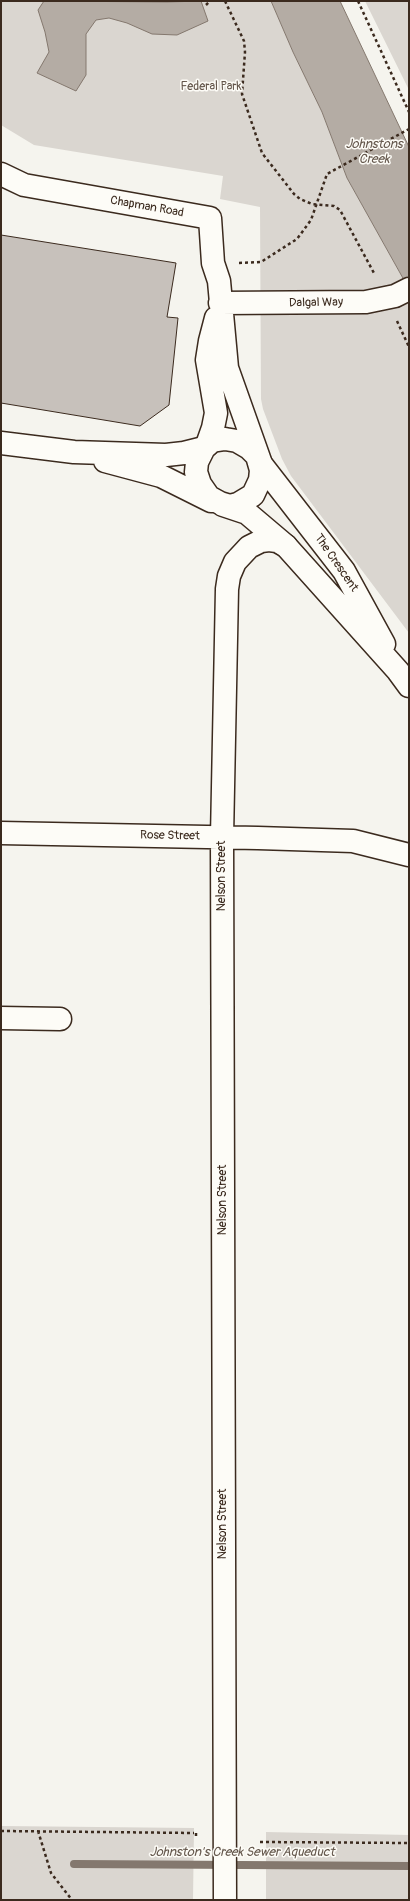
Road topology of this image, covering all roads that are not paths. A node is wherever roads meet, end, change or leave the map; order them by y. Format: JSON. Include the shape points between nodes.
{"nodes":[{"id":1,"x":1,"y":174,"type":"edge"},
{"id":2,"x":398,"y":294,"type":"edge"},
{"id":3,"x":220,"y":303,"type":"junction"},
{"id":4,"x":1,"y":443,"type":"edge"},
{"id":5,"x":205,"y":446,"type":"junction"},
{"id":6,"x":74,"y":452,"type":"junction"},
{"id":7,"x":260,"y":462,"type":"junction"},
{"id":8,"x":222,"y":504,"type":"junction"},
{"id":9,"x":286,"y":546,"type":"junction"},
{"id":10,"x":403,"y":679,"type":"edge"},
{"id":11,"x":1,"y":833,"type":"edge"},
{"id":12,"x":222,"y":837,"type":"junction"},
{"id":13,"x":409,"y":855,"type":"edge"},
{"id":14,"x":1,"y":1018,"type":"edge"},
{"id":15,"x":60,"y":1019,"type":"dead end"},
{"id":16,"x":224,"y":1900,"type":"edge"}],
"edges":[{"from":1,"to":3,"type":"street","name":"Chapman Road","via":[[24,185],[210,218],[213,263],[219,281]]},
{"from":2,"to":3,"type":"street","name":"Dalgal Way","via":[[366,302]]},
{"from":3,"to":5,"type":"street","name":"Chapman Road","via":[[208,352],[208,370],[216,413],[212,433]]},
{"from":3,"to":7,"type":"street","name":"Chapman Road","via":[[229,374]]},
{"from":4,"to":6,"type":"street","name":"The Crescent"},
{"from":5,"to":6,"type":"street","name":"The Crescent","via":[[184,453],[166,455]]},
{"from":5,"to":7,"type":"street","via":[[220,439],[236,441],[249,448]]},
{"from":5,"to":8,"type":"street","via":[[197,462],[197,476],[209,497]]},
{"from":6,"to":8,"type":"street","name":"The Crescent","via":[[161,476],[204,498]]},
{"from":7,"to":8,"type":"street","via":[[260,480],[253,495],[238,504]]},
{"from":7,"to":10,"type":"street","name":"The Crescent","via":[[344,571]]},
{"from":8,"to":9,"type":"street","name":"The Crescent","via":[[247,513]]},
{"from":9,"to":10,"type":"street","name":"The Crescent"},
{"from":9,"to":12,"type":"street","name":"Nelson Street","via":[[269,540],[249,547],[235,562],[228,582]]},
{"from":11,"to":12,"type":"street","name":"Rose Street"},
{"from":12,"to":13,"type":"street","name":"Rose Street","via":[[353,841]]},
{"from":12,"to":16,"type":"street","name":"Nelson Street"},
{"from":14,"to":15,"type":"street"}]}
